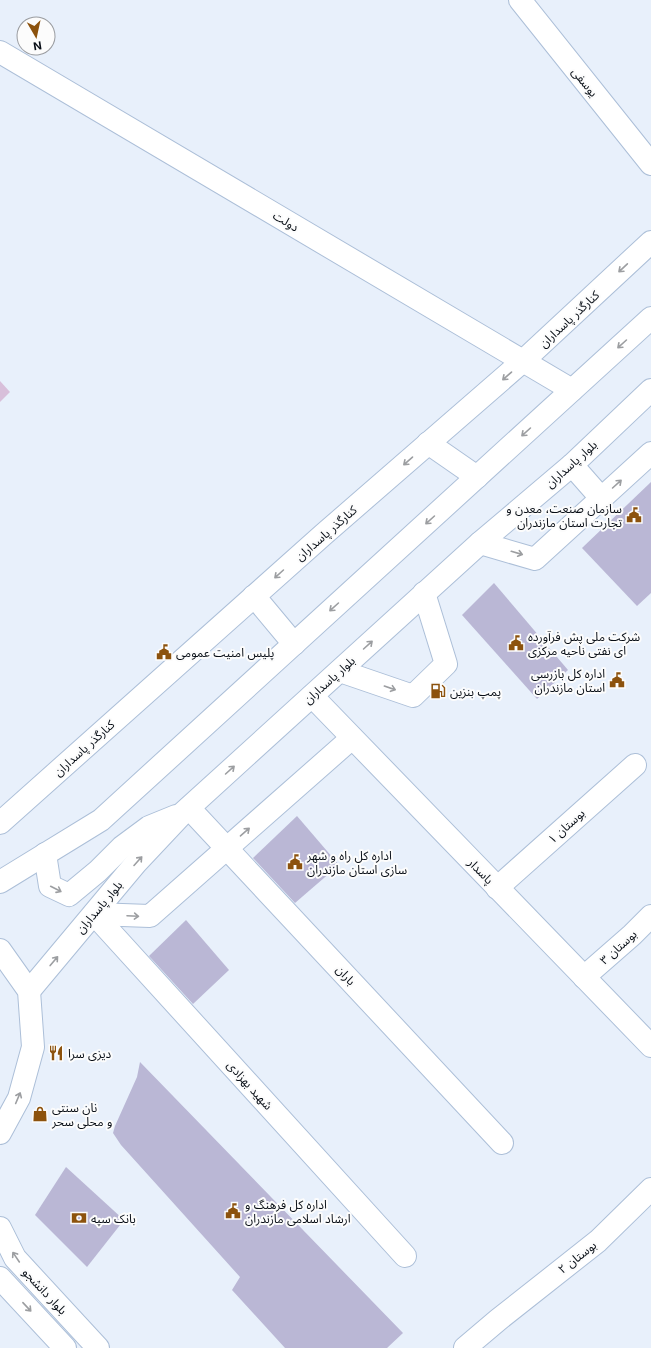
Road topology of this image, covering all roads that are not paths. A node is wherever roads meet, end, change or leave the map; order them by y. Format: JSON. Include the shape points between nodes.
{"nodes":[{"id":1,"x":520,"y":0,"type":"edge"},
{"id":2,"x":0,"y":52,"type":"edge"},
{"id":3,"x":651,"y":164,"type":"edge"},
{"id":4,"x":651,"y":242,"type":"edge"},
{"id":5,"x":651,"y":318,"type":"edge"},
{"id":6,"x":523,"y":361,"type":"junction"},
{"id":7,"x":572,"y":390,"type":"junction"},
{"id":8,"x":651,"y":390,"type":"edge"},
{"id":9,"x":428,"y":443,"type":"junction"},
{"id":10,"x":651,"y":453,"type":"edge"},
{"id":11,"x":572,"y":465,"type":"junction"},
{"id":12,"x":477,"y":477,"type":"junction"},
{"id":13,"x":601,"y":498,"type":"junction"},
{"id":14,"x":480,"y":542,"type":"junction"},
{"id":15,"x":424,"y":593,"type":"junction"},
{"id":16,"x":254,"y":596,"type":"junction"},
{"id":17,"x":294,"y":644,"type":"junction"},
{"id":18,"x":340,"y":671,"type":"junction"},
{"id":19,"x":312,"y":696,"type":"junction"},
{"id":20,"x":352,"y":738,"type":"junction"},
{"id":21,"x":635,"y":764,"type":"dead end"},
{"id":22,"x":186,"y":811,"type":"junction"},
{"id":23,"x":0,"y":823,"type":"edge"},
{"id":24,"x":227,"y":848,"type":"junction"},
{"id":25,"x":45,"y":854,"type":"junction"},
{"id":26,"x":0,"y":882,"type":"edge"},
{"id":27,"x":497,"y":888,"type":"junction"},
{"id":28,"x":94,"y":914,"type":"junction"},
{"id":29,"x":651,"y":916,"type":"edge"},
{"id":30,"x":0,"y":950,"type":"edge"},
{"id":31,"x":584,"y":977,"type":"junction"},
{"id":32,"x":30,"y":991,"type":"junction"},
{"id":33,"x":651,"y":1046,"type":"edge"},
{"id":34,"x":0,"y":1133,"type":"edge"},
{"id":35,"x":502,"y":1143,"type":"dead end"},
{"id":36,"x":651,"y":1189,"type":"edge"},
{"id":37,"x":0,"y":1228,"type":"edge"},
{"id":38,"x":405,"y":1256,"type":"dead end"},
{"id":39,"x":0,"y":1278,"type":"edge"},
{"id":40,"x":65,"y":1348,"type":"edge"},
{"id":41,"x":98,"y":1348,"type":"edge"},
{"id":42,"x":465,"y":1348,"type":"edge"}],
"edges":[{"from":1,"to":3,"type":"main road","name":"یوسفی"},
{"from":2,"to":6,"type":"main road","name":"دولت"},
{"from":4,"to":6,"type":"main road","name":"کنارگذر پاسداران","one_way":true},
{"from":5,"to":7,"type":"main road","one_way":true},
{"from":6,"to":7,"type":"main road","name":"دولت"},
{"from":6,"to":9,"type":"main road","name":"کنارگذر پاسداران","one_way":true},
{"from":7,"to":12,"type":"main road","one_way":true},
{"from":8,"to":11,"type":"main road","name":"بلوار پاسداران"},
{"from":9,"to":12,"type":"main road"},
{"from":9,"to":16,"type":"main road","name":"کنارگذر پاسداران","one_way":true},
{"from":13,"to":10,"type":"main road","one_way":true},
{"from":11,"to":13,"type":"main road"},
{"from":11,"to":14,"type":"main road","name":"بلوار پاسداران"},
{"from":12,"to":17,"type":"main road","one_way":true},
{"from":14,"to":13,"type":"main road","one_way":true,"via":[[535,559]]},
{"from":14,"to":15,"type":"main road","name":"بلوار پاسداران"},
{"from":18,"to":15,"type":"main road","name":"بلوار پاسداران","one_way":true},
{"from":18,"to":15,"type":"main road","one_way":true,"via":[[414,696],[446,664]]},
{"from":16,"to":17,"type":"main road"},
{"from":16,"to":23,"type":"main road","name":"کنارگذر پاسداران"},
{"from":17,"to":25,"type":"main road","via":[[101,820]]},
{"from":18,"to":19,"type":"main road","name":"بلوار پاسداران"},
{"from":19,"to":20,"type":"main road","name":"پاسدار"},
{"from":22,"to":19,"type":"main road","name":"بلوار پاسداران","one_way":true},
{"from":24,"to":20,"type":"main road","one_way":true},
{"from":20,"to":27,"type":"main road","name":"پاسدار"},
{"from":21,"to":27,"type":"main road","name":"بوستان ۱"},
{"from":22,"to":24,"type":"main road","name":"باران"},
{"from":25,"to":22,"type":"main road","one_way":true,"via":[[50,886],[69,895],[122,847],[149,827]]},
{"from":28,"to":22,"type":"main road","name":"بلوار پاسداران","one_way":true,"via":[[136,863]]},
{"from":28,"to":24,"type":"main road","one_way":true,"via":[[150,916]]},
{"from":24,"to":35,"type":"main road","name":"باران"},
{"from":25,"to":26,"type":"main road"},
{"from":27,"to":31,"type":"main road","name":"پاسدار"},
{"from":32,"to":28,"type":"main road","name":"بلوار پاسداران","one_way":true},
{"from":28,"to":38,"type":"main road","name":"شهید بهزادی"},
{"from":29,"to":31,"type":"main road","name":"بوستان ۳"},
{"from":30,"to":32,"type":"main road"},
{"from":31,"to":33,"type":"main road","name":"پاسدار"},
{"from":34,"to":32,"type":"main road","one_way":true,"via":[[19,1098],[33,1047]]},
{"from":36,"to":42,"type":"main road","name":"بوستان ۲","via":[[598,1241]]},
{"from":41,"to":37,"type":"main road","name":"بلوار دانشجو","one_way":true,"via":[[15,1258]]},
{"from":39,"to":40,"type":"main road","name":"بلوار دانشجو","one_way":true}]}
